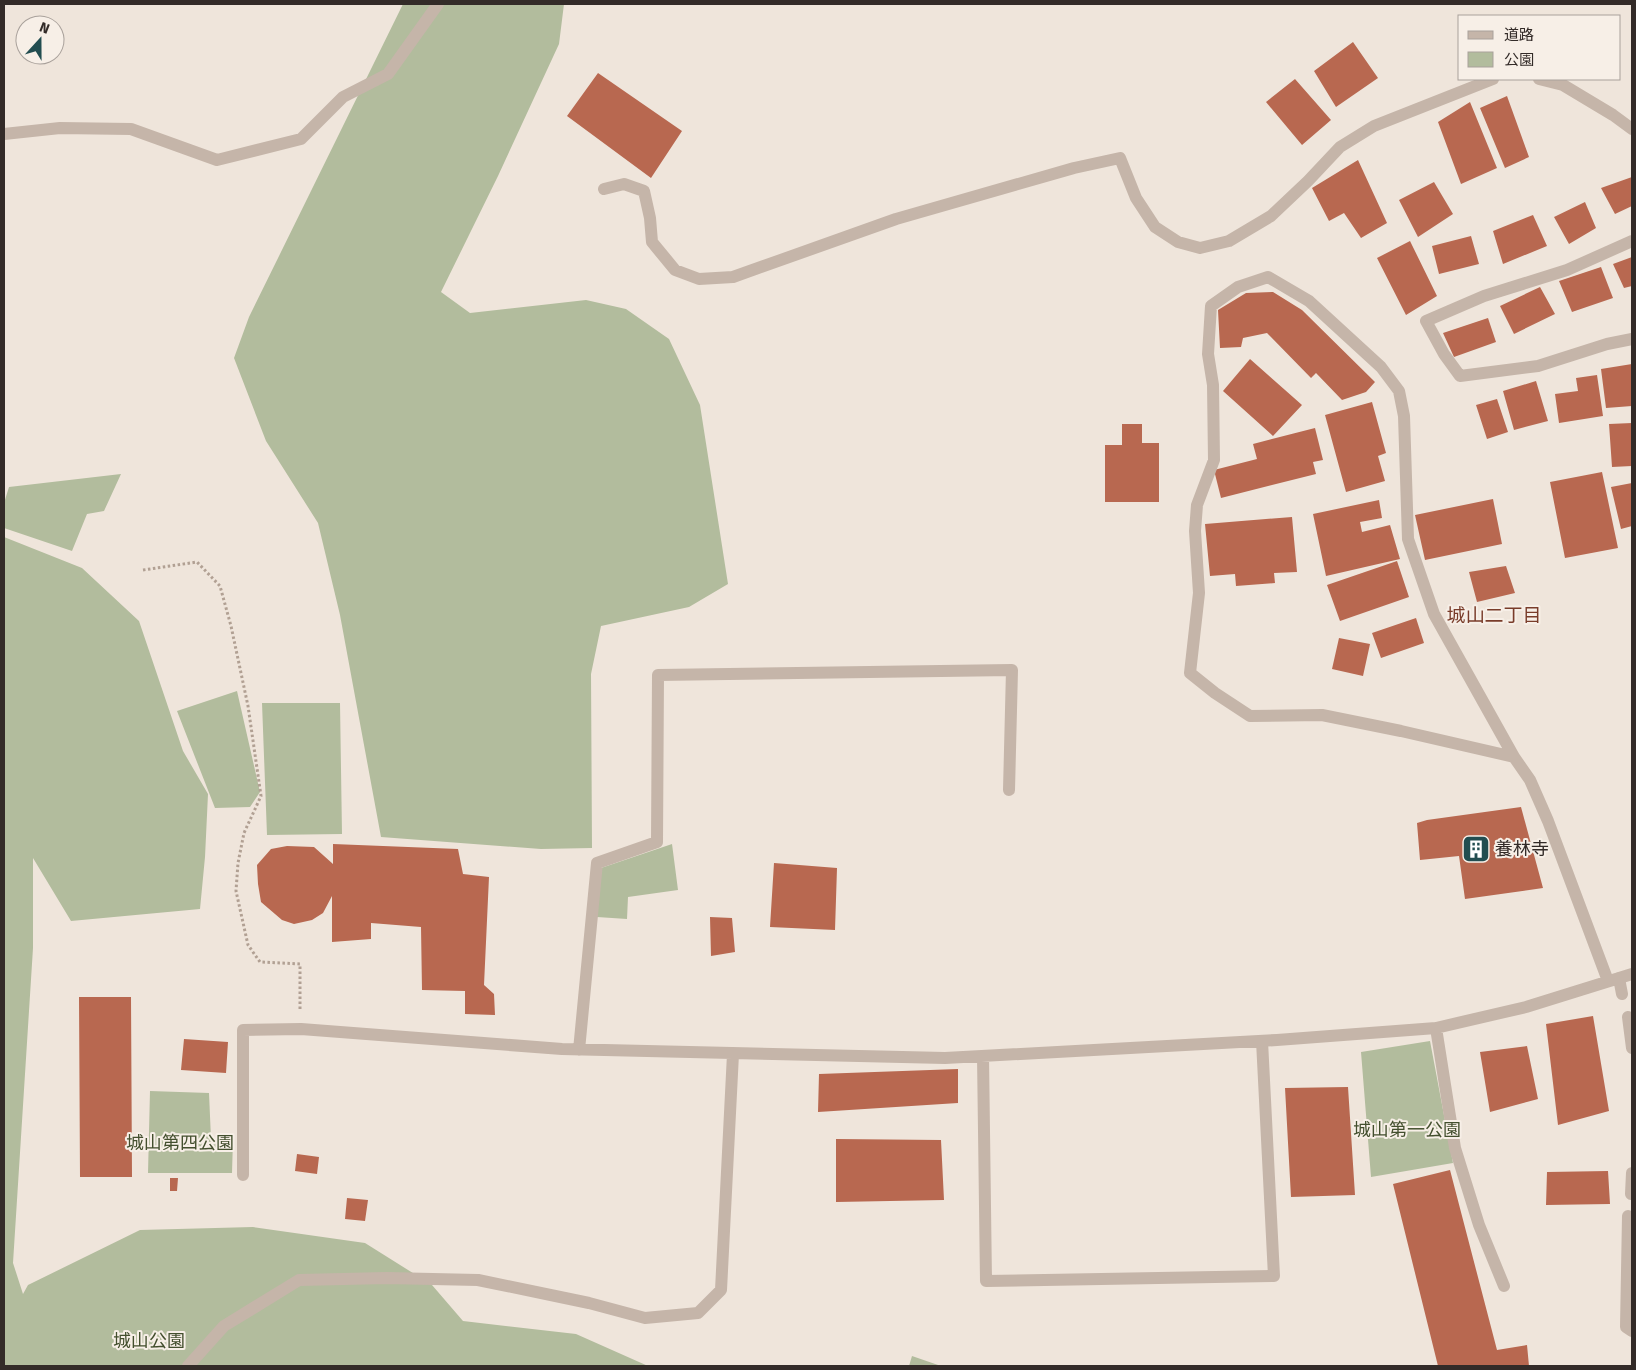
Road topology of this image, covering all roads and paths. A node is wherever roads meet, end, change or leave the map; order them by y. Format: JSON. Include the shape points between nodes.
{"nodes":[{"id":1,"x":438,"y":4,"type":"edge"},
{"id":2,"x":1490,"y":80,"type":"edge"},
{"id":3,"x":1543,"y":80,"type":"edge"},
{"id":4,"x":1632,"y":129,"type":"edge"},
{"id":5,"x":4,"y":134,"type":"edge"},
{"id":6,"x":604,"y":189,"type":"dead end"},
{"id":7,"x":1632,"y":242,"type":"edge"},
{"id":8,"x":1632,"y":339,"type":"edge"},
{"id":9,"x":143,"y":570,"type":"dead end"},
{"id":10,"x":1514,"y":757,"type":"junction"},
{"id":11,"x":1009,"y":790,"type":"dead end"},
{"id":12,"x":1632,"y":974,"type":"edge"},
{"id":13,"x":1614,"y":980,"type":"junction"},
{"id":14,"x":1622,"y":994,"type":"dead end"},
{"id":15,"x":1628,"y":1018,"type":"dead end"},
{"id":16,"x":1436,"y":1028,"type":"junction"},
{"id":17,"x":300,"y":1029,"type":"junction"},
{"id":18,"x":1262,"y":1041,"type":"junction"},
{"id":19,"x":1632,"y":1048,"type":"edge"},
{"id":20,"x":579,"y":1050,"type":"junction"},
{"id":21,"x":732,"y":1054,"type":"junction"},
{"id":22,"x":983,"y":1056,"type":"junction"},
{"id":23,"x":1632,"y":1173,"type":"edge"},
{"id":24,"x":243,"y":1175,"type":"dead end"},
{"id":25,"x":1631,"y":1194,"type":"edge"},
{"id":26,"x":1628,"y":1216,"type":"dead end"},
{"id":27,"x":1504,"y":1286,"type":"dead end"},
{"id":28,"x":1629,"y":1329,"type":"edge"},
{"id":29,"x":188,"y":1366,"type":"edge"}],
"edges":[{"from":1,"to":5,"type":"street","via":[[388,74],[343,97],[301,139],[217,160],[131,130],[60,128]]},
{"from":2,"to":6,"type":"street","via":[[1374,126],[1340,147],[1271,216],[1229,242],[1200,248],[1178,242],[1155,227],[1136,198],[1120,158],[1074,168],[896,220],[734,277],[699,279],[675,270],[652,242],[644,190],[624,184]]},
{"from":3,"to":4,"type":"street","via":[[1562,85]]},
{"from":7,"to":8,"type":"street","via":[[1567,270],[1484,296],[1426,321],[1460,376],[1538,366]]},
{"from":9,"to":17,"type":"path","via":[[197,562],[220,586],[248,706],[261,796],[244,833],[236,891],[248,945],[260,962],[300,964]]},
{"from":10,"to":10,"type":"street","via":[[1434,614],[1408,539],[1404,416],[1399,392],[1381,367],[1309,301],[1268,277],[1238,287],[1210,306],[1208,354],[1213,385],[1214,460],[1197,505],[1195,531],[1199,593],[1190,673],[1250,716],[1322,715]]},
{"from":10,"to":13,"type":"street","via":[[1530,780]]},
{"from":11,"to":20,"type":"street","via":[[1012,670],[658,675],[657,842],[597,863]]},
{"from":12,"to":13,"type":"street"},
{"from":13,"to":14,"type":"street"},
{"from":13,"to":16,"type":"street","via":[[1526,1007]]},
{"from":15,"to":19,"type":"street"},
{"from":16,"to":18,"type":"street"},
{"from":16,"to":27,"type":"street","via":[[1455,1148],[1479,1225]]},
{"from":17,"to":20,"type":"street"},
{"from":17,"to":24,"type":"street","via":[[243,1030]]},
{"from":18,"to":22,"type":"street"},
{"from":18,"to":22,"type":"street","via":[[1274,1276],[986,1280]]},
{"from":20,"to":21,"type":"street"},
{"from":21,"to":22,"type":"street"},
{"from":21,"to":29,"type":"street","via":[[721,1290],[698,1313],[645,1318],[478,1280],[299,1280],[224,1326]]},
{"from":23,"to":25,"type":"street"},
{"from":26,"to":28,"type":"street"}]}
